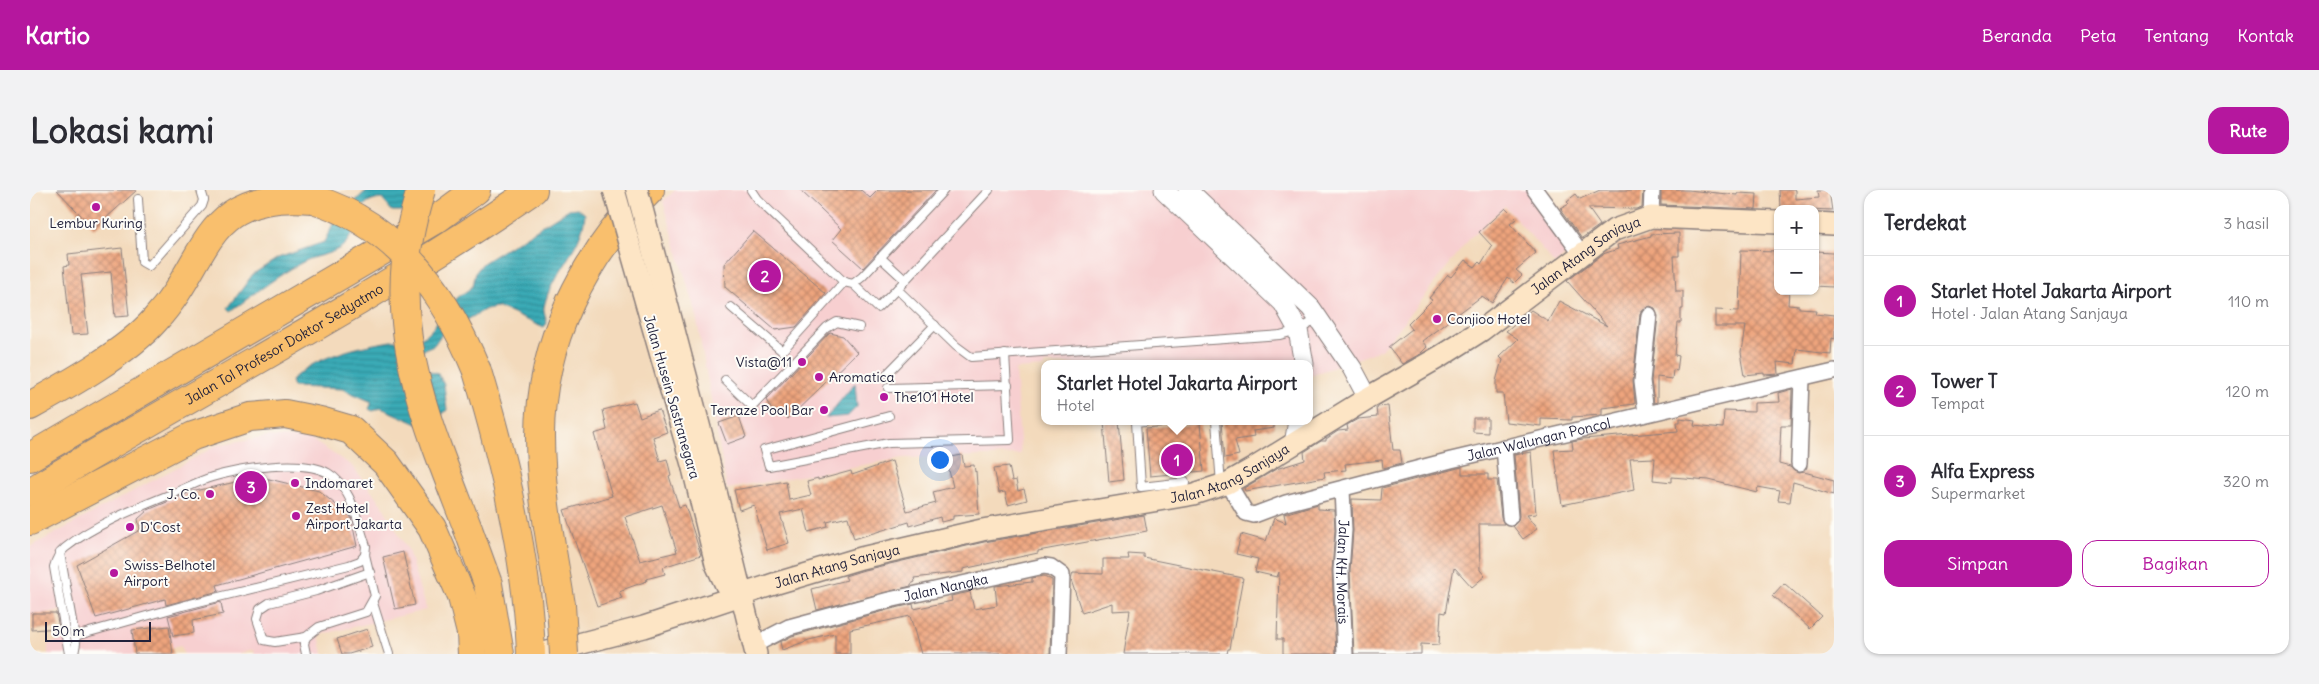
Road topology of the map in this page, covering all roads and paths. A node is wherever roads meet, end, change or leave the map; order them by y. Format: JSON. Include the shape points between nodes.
{"nodes":[{"id":1,"x":201,"y":190,"type":"edge"},
{"id":2,"x":421,"y":190,"type":"edge"},
{"id":3,"x":476,"y":190,"type":"edge"},
{"id":4,"x":533,"y":190,"type":"edge"},
{"id":5,"x":614,"y":190,"type":"edge"},
{"id":6,"x":637,"y":190,"type":"edge"},
{"id":7,"x":650,"y":190,"type":"edge"},
{"id":8,"x":751,"y":190,"type":"edge"},
{"id":9,"x":944,"y":190,"type":"edge"},
{"id":10,"x":989,"y":190,"type":"edge"},
{"id":11,"x":1164,"y":190,"type":"edge"},
{"id":12,"x":1535,"y":190,"type":"edge"},
{"id":13,"x":1652,"y":190,"type":"edge"},
{"id":14,"x":1195,"y":193,"type":"edge"},
{"id":15,"x":138,"y":199,"type":"dead end"},
{"id":16,"x":1651,"y":217,"type":"junction"},
{"id":17,"x":1774,"y":222,"type":"edge"},
{"id":18,"x":1819,"y":224,"type":"edge"},
{"id":19,"x":1834,"y":225,"type":"edge"},
{"id":20,"x":1582,"y":254,"type":"junction"},
{"id":21,"x":880,"y":257,"type":"junction"},
{"id":22,"x":369,"y":258,"type":"junction"},
{"id":23,"x":905,"y":280,"type":"junction"},
{"id":24,"x":844,"y":282,"type":"junction"},
{"id":25,"x":853,"y":284,"type":"junction"},
{"id":26,"x":897,"y":289,"type":"junction"},
{"id":27,"x":732,"y":307,"type":"dead end"},
{"id":28,"x":1649,"y":316,"type":"dead end"},
{"id":29,"x":1318,"y":320,"type":"junction"},
{"id":30,"x":935,"y":325,"type":"junction"},
{"id":31,"x":859,"y":327,"type":"dead end"},
{"id":32,"x":1298,"y":330,"type":"junction"},
{"id":33,"x":120,"y":350,"type":"junction"},
{"id":34,"x":1006,"y":354,"type":"junction"},
{"id":35,"x":1303,"y":360,"type":"edge"},
{"id":36,"x":1834,"y":370,"type":"edge"},
{"id":37,"x":888,"y":373,"type":"dead end"},
{"id":38,"x":1802,"y":378,"type":"junction"},
{"id":39,"x":725,"y":380,"type":"dead end"},
{"id":40,"x":1008,"y":385,"type":"junction"},
{"id":41,"x":30,"y":386,"type":"edge"},
{"id":42,"x":888,"y":388,"type":"dead end"},
{"id":43,"x":1368,"y":398,"type":"junction"},
{"id":44,"x":30,"y":406,"type":"edge"},
{"id":45,"x":1645,"y":410,"type":"junction"},
{"id":46,"x":889,"y":416,"type":"dead end"},
{"id":47,"x":1137,"y":425,"type":"edge"},
{"id":48,"x":1217,"y":425,"type":"edge"},
{"id":49,"x":1297,"y":425,"type":"edge"},
{"id":50,"x":30,"y":436,"type":"edge"},
{"id":51,"x":1294,"y":444,"type":"junction"},
{"id":52,"x":1504,"y":447,"type":"junction"},
{"id":53,"x":30,"y":457,"type":"edge"},
{"id":54,"x":701,"y":463,"type":"junction"},
{"id":55,"x":1799,"y":464,"type":"dead end"},
{"id":56,"x":1185,"y":482,"type":"dead end"},
{"id":57,"x":1224,"y":484,"type":"junction"},
{"id":58,"x":1342,"y":490,"type":"junction"},
{"id":59,"x":30,"y":492,"type":"edge"},
{"id":60,"x":1142,"y":495,"type":"junction"},
{"id":61,"x":1510,"y":517,"type":"dead end"},
{"id":62,"x":30,"y":521,"type":"edge"},
{"id":63,"x":60,"y":552,"type":"junction"},
{"id":64,"x":365,"y":555,"type":"junction"},
{"id":65,"x":734,"y":560,"type":"junction"},
{"id":66,"x":370,"y":572,"type":"junction"},
{"id":67,"x":777,"y":583,"type":"junction"},
{"id":68,"x":742,"y":596,"type":"junction"},
{"id":69,"x":373,"y":603,"type":"junction"},
{"id":70,"x":695,"y":610,"type":"junction"},
{"id":71,"x":75,"y":636,"type":"junction"},
{"id":72,"x":306,"y":637,"type":"junction"},
{"id":73,"x":753,"y":640,"type":"edge"},
{"id":74,"x":485,"y":642,"type":"edge"},
{"id":75,"x":69,"y":654,"type":"edge"},
{"id":76,"x":74,"y":654,"type":"edge"},
{"id":77,"x":306,"y":654,"type":"edge"},
{"id":78,"x":389,"y":654,"type":"edge"},
{"id":79,"x":530,"y":654,"type":"edge"},
{"id":80,"x":540,"y":654,"type":"edge"},
{"id":81,"x":564,"y":654,"type":"edge"},
{"id":82,"x":1059,"y":654,"type":"edge"},
{"id":83,"x":1345,"y":654,"type":"edge"}],
"edges":[{"from":1,"to":15,"type":"lane","via":[[202,206],[149,266],[142,262]]},
{"from":2,"to":74,"type":"highway","bridge":true,"via":[[405,261],[408,342],[427,421],[488,584]]},
{"from":3,"to":22,"type":"highway","via":[[438,218]]},
{"from":4,"to":59,"type":"highway","name":"Jalan Tol Profesor Doktor Sedyatmo","via":[[329,320],[158,415]]},
{"from":5,"to":54,"type":"main road","name":"Jalan Husein Sastranegara","bridge":true},
{"from":6,"to":54,"type":"main road","name":"Jalan Husein Sastranegara","bridge":true},
{"from":7,"to":81,"type":"highway","bridge":true,"via":[[626,214],[600,248],[581,281],[549,360],[541,414],[540,457],[561,604]]},
{"from":8,"to":24,"type":"lane"},
{"from":9,"to":21,"type":"lane"},
{"from":10,"to":23,"type":"lane"},
{"from":11,"to":32,"type":"street","via":[[1283,303]]},
{"from":12,"to":20,"type":"street"},
{"from":13,"to":16,"type":"street"},
{"from":14,"to":29,"type":"street","via":[[1302,299]]},
{"from":16,"to":17,"type":"main road","name":"Jalan Atang Sanjaya"},
{"from":16,"to":20,"type":"main road","name":"Jalan Atang Sanjaya","via":[[1614,230]]},
{"from":18,"to":19,"type":"main road"},
{"from":20,"to":43,"type":"main road","name":"Jalan Atang Sanjaya","via":[[1482,330]]},
{"from":21,"to":23,"type":"lane"},
{"from":21,"to":25,"type":"lane"},
{"from":22,"to":50,"type":"highway","via":[[249,310]]},
{"from":22,"to":53,"type":"highway"},
{"from":23,"to":26,"type":"lane"},
{"from":24,"to":25,"type":"lane"},
{"from":24,"to":27,"type":"lane","via":[[782,351]]},
{"from":25,"to":26,"type":"lane","via":[[878,308]]},
{"from":26,"to":30,"type":"lane"},
{"from":28,"to":45,"type":"street","via":[[1642,381]]},
{"from":29,"to":32,"type":"lane"},
{"from":29,"to":43,"type":"street","via":[[1352,368]]},
{"from":30,"to":34,"type":"lane","via":[[971,357]]},
{"from":30,"to":37,"type":"lane"},
{"from":31,"to":39,"type":"lane","via":[[837,322],[827,328],[752,406]]},
{"from":32,"to":34,"type":"lane","via":[[1280,335]]},
{"from":32,"to":35,"type":"street"},
{"from":33,"to":41,"type":"highway"},
{"from":33,"to":44,"type":"highway"},
{"from":33,"to":79,"type":"highway","bridge":true,"via":[[155,321],[167,306],[209,236],[224,219],[253,203],[288,198],[313,199],[358,217],[395,244],[445,305],[476,371],[498,448],[518,548],[530,615]]},
{"from":34,"to":40,"type":"lane"},
{"from":36,"to":38,"type":"street","name":"Jalan Walungan Poncol"},
{"from":38,"to":45,"type":"street","name":"Jalan Walungan Poncol"},
{"from":38,"to":55,"type":"street"},
{"from":40,"to":42,"type":"lane"},
{"from":40,"to":46,"type":"lane","via":[[1010,440],[889,443],[769,466],[764,450]]},
{"from":43,"to":51,"type":"main road","name":"Jalan Atang Sanjaya"},
{"from":45,"to":52,"type":"street","name":"Jalan Walungan Poncol"},
{"from":47,"to":60,"type":"lane"},
{"from":48,"to":57,"type":"lane"},
{"from":49,"to":51,"type":"street"},
{"from":51,"to":57,"type":"main road","name":"Jalan Atang Sanjaya"},
{"from":52,"to":58,"type":"street","name":"Jalan Walungan Poncol"},
{"from":52,"to":61,"type":"street"},
{"from":54,"to":65,"type":"main road","name":"Jalan Husein Sastranegara"},
{"from":54,"to":68,"type":"main road","name":"Jalan Husein Sastranegara","via":[[716,564],[726,586]]},
{"from":56,"to":60,"type":"lane"},
{"from":57,"to":58,"type":"street","name":"Jalan Walungan Poncol","via":[[1243,508],[1256,514],[1286,503]]},
{"from":57,"to":60,"type":"main road","name":"Jalan Atang Sanjaya","via":[[1194,494]]},
{"from":58,"to":83,"type":"street","name":"Jalan KH. Morais"},
{"from":60,"to":67,"type":"main road","name":"Jalan Atang Sanjaya","via":[[861,558]]},
{"from":62,"to":74,"type":"highway","via":[[193,436],[221,426],[250,417],[285,414],[320,421],[351,430],[386,463],[432,528]]},
{"from":63,"to":64,"type":"lane","via":[[142,506],[212,477],[257,468],[304,466],[328,473],[346,489],[366,546]]},
{"from":63,"to":71,"type":"lane"},
{"from":63,"to":75,"type":"lane","via":[[54,577]]},
{"from":64,"to":66,"type":"lane"},
{"from":64,"to":71,"type":"lane","via":[[349,566],[182,606]]},
{"from":65,"to":67,"type":"main road","via":[[751,576]]},
{"from":65,"to":68,"type":"main road","name":"Jalan Husein Sastranegara"},
{"from":66,"to":69,"type":"lane","via":[[375,591]]},
{"from":66,"to":72,"type":"lane","via":[[269,603],[260,609],[257,619],[264,640],[275,642]]},
{"from":67,"to":68,"type":"main road","name":"Jalan Atang Sanjaya"},
{"from":67,"to":73,"type":"main road","via":[[757,604]]},
{"from":68,"to":70,"type":"main road"},
{"from":68,"to":73,"type":"main road","name":"Jalan Husein Sastranegara"},
{"from":69,"to":72,"type":"lane","via":[[366,612],[318,627]]},
{"from":69,"to":78,"type":"lane"},
{"from":70,"to":73,"type":"main road","via":[[732,615]]},
{"from":70,"to":80,"type":"main road"},
{"from":71,"to":76,"type":"lane"},
{"from":72,"to":77,"type":"lane"},
{"from":73,"to":82,"type":"street","name":"Jalan Nangka","via":[[872,604],[1044,566],[1062,575]]}]}
